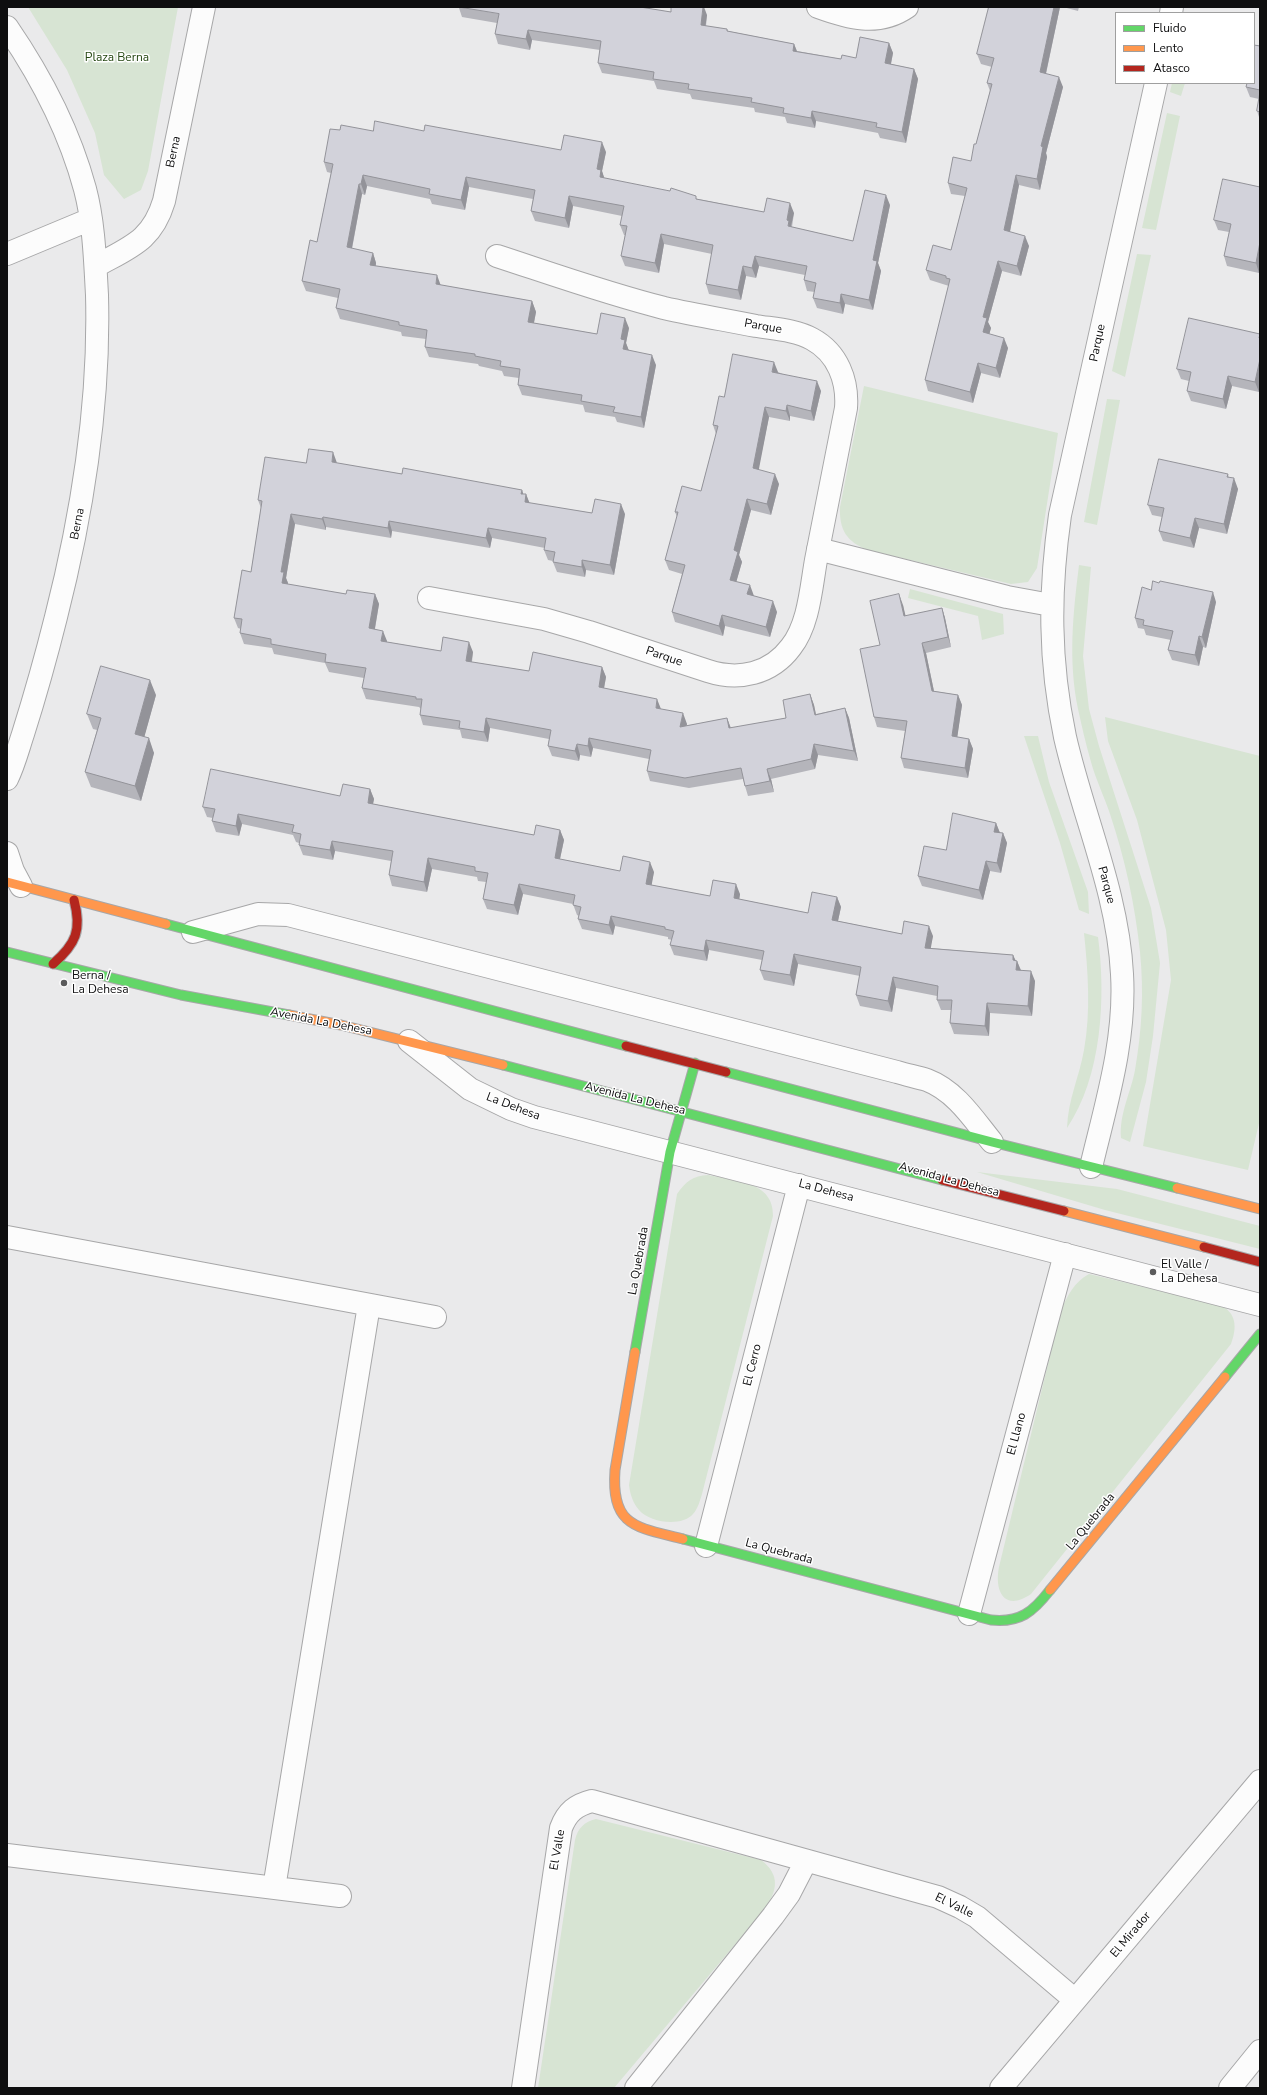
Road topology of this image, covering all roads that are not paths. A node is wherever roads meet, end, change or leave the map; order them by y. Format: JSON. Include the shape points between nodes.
{"nodes":[{"id":1,"x":204,"y":7,"type":"edge"},
{"id":2,"x":818,"y":7,"type":"edge"},
{"id":3,"x":907,"y":7,"type":"edge"},
{"id":4,"x":7,"y":27,"type":"edge"},
{"id":5,"x":1156,"y":84,"type":"edge"},
{"id":6,"x":91,"y":219,"type":"junction"},
{"id":7,"x":7,"y":254,"type":"edge"},
{"id":8,"x":497,"y":256,"type":"dead end"},
{"id":9,"x":96,"y":266,"type":"junction"},
{"id":10,"x":818,"y":549,"type":"junction"},
{"id":11,"x":429,"y":598,"type":"dead end"},
{"id":12,"x":1051,"y":605,"type":"junction"},
{"id":13,"x":8,"y":782,"type":"edge"},
{"id":14,"x":7,"y":853,"type":"edge"},
{"id":15,"x":14,"y":884,"type":"edge"},
{"id":16,"x":74,"y":900,"type":"junction"},
{"id":17,"x":194,"y":932,"type":"junction"},
{"id":18,"x":7,"y":952,"type":"edge"},
{"id":19,"x":53,"y":964,"type":"junction"},
{"id":20,"x":409,"y":1042,"type":"junction"},
{"id":21,"x":694,"y":1063,"type":"junction"},
{"id":22,"x":682,"y":1110,"type":"junction"},
{"id":23,"x":992,"y":1142,"type":"junction"},
{"id":24,"x":670,"y":1152,"type":"junction"},
{"id":25,"x":1091,"y":1167,"type":"junction"},
{"id":26,"x":799,"y":1184,"type":"junction"},
{"id":27,"x":1260,"y":1210,"type":"edge"},
{"id":28,"x":7,"y":1237,"type":"edge"},
{"id":29,"x":1065,"y":1254,"type":"junction"},
{"id":30,"x":1260,"y":1262,"type":"edge"},
{"id":31,"x":369,"y":1305,"type":"junction"},
{"id":32,"x":1260,"y":1305,"type":"edge"},
{"id":33,"x":435,"y":1317,"type":"dead end"},
{"id":34,"x":1260,"y":1334,"type":"edge"},
{"id":35,"x":706,"y":1546,"type":"junction"},
{"id":36,"x":969,"y":1614,"type":"junction"},
{"id":37,"x":1260,"y":1781,"type":"edge"},
{"id":38,"x":7,"y":1855,"type":"edge"},
{"id":39,"x":806,"y":1861,"type":"junction"},
{"id":40,"x":274,"y":1888,"type":"junction"},
{"id":41,"x":340,"y":1896,"type":"dead end"},
{"id":42,"x":1075,"y":2000,"type":"junction"},
{"id":43,"x":1260,"y":2050,"type":"edge"},
{"id":44,"x":523,"y":2088,"type":"edge"},
{"id":45,"x":636,"y":2088,"type":"edge"},
{"id":46,"x":1001,"y":2088,"type":"edge"},
{"id":47,"x":1230,"y":2088,"type":"edge"}],
"edges":[{"from":1,"to":9,"type":"street","name":"Berna","via":[[159,217],[143,239]]},
{"from":2,"to":3,"type":"street","via":[[857,19],[872,20]]},
{"from":4,"to":6,"type":"street","name":"Berna","via":[[28,58],[62,121],[85,191]]},
{"from":5,"to":12,"type":"street","name":"Parque","via":[[1060,515]]},
{"from":6,"to":7,"type":"street"},
{"from":6,"to":9,"type":"street","name":"Berna"},
{"from":8,"to":10,"type":"street","name":"Parque","via":[[664,308],[801,334],[824,347],[840,369],[847,395]]},
{"from":9,"to":13,"type":"street","name":"Berna","via":[[96,381],[83,495],[76,536],[46,658]]},
{"from":10,"to":11,"type":"street","name":"Parque","via":[[806,612],[800,632],[792,646],[766,669],[737,676],[715,674],[544,619]]},
{"from":10,"to":12,"type":"street","via":[[1007,597]]},
{"from":12,"to":25,"type":"street","name":"Parque","via":[[1056,689],[1064,731],[1114,917],[1122,973],[1120,1041]]},
{"from":14,"to":15,"type":"street"},
{"from":15,"to":16,"type":"street"},
{"from":16,"to":17,"type":"street"},
{"from":16,"to":19,"type":"street","via":[[78,914],[78,929],[73,943]]},
{"from":17,"to":21,"type":"street"},
{"from":17,"to":23,"type":"street","via":[[258,914],[288,915],[897,1072],[927,1081],[948,1092]]},
{"from":18,"to":19,"type":"street","name":"Avenida La Dehesa"},
{"from":19,"to":20,"type":"street","name":"Avenida La Dehesa","via":[[181,995],[341,1025]]},
{"from":20,"to":22,"type":"street","name":"Avenida La Dehesa"},
{"from":20,"to":24,"type":"street","name":"La Dehesa","via":[[470,1089],[511,1109]]},
{"from":21,"to":22,"type":"street","name":"La Quebrada"},
{"from":21,"to":23,"type":"street"},
{"from":22,"to":24,"type":"street","name":"La Quebrada"},
{"from":22,"to":30,"type":"street","name":"Avenida La Dehesa"},
{"from":23,"to":25,"type":"street"},
{"from":24,"to":26,"type":"street","name":"La Dehesa"},
{"from":24,"to":35,"type":"street","name":"La Quebrada","via":[[614,1488],[616,1503],[626,1521],[639,1528]]},
{"from":25,"to":27,"type":"street"},
{"from":26,"to":29,"type":"street","name":"La Dehesa"},
{"from":26,"to":35,"type":"street","name":"El Cerro"},
{"from":28,"to":31,"type":"street"},
{"from":29,"to":32,"type":"street","name":"La Dehesa"},
{"from":29,"to":36,"type":"street","name":"El Llano"},
{"from":31,"to":33,"type":"street"},
{"from":31,"to":40,"type":"street"},
{"from":34,"to":36,"type":"street","name":"La Quebrada","via":[[1033,1609],[1014,1621],[991,1620]]},
{"from":35,"to":36,"type":"street","name":"La Quebrada"},
{"from":37,"to":42,"type":"street","name":"El Mirador"},
{"from":38,"to":40,"type":"street"},
{"from":39,"to":42,"type":"street","name":"El Valle","via":[[916,1890],[960,1907],[993,1929]]},
{"from":39,"to":44,"type":"street","name":"El Valle","via":[[602,1802],[592,1801],[572,1808],[565,1817],[558,1841]]},
{"from":39,"to":45,"type":"street","via":[[789,1894],[773,1916]]},
{"from":40,"to":41,"type":"street"},
{"from":42,"to":46,"type":"street","name":"El Mirador"},
{"from":43,"to":47,"type":"street"}]}
